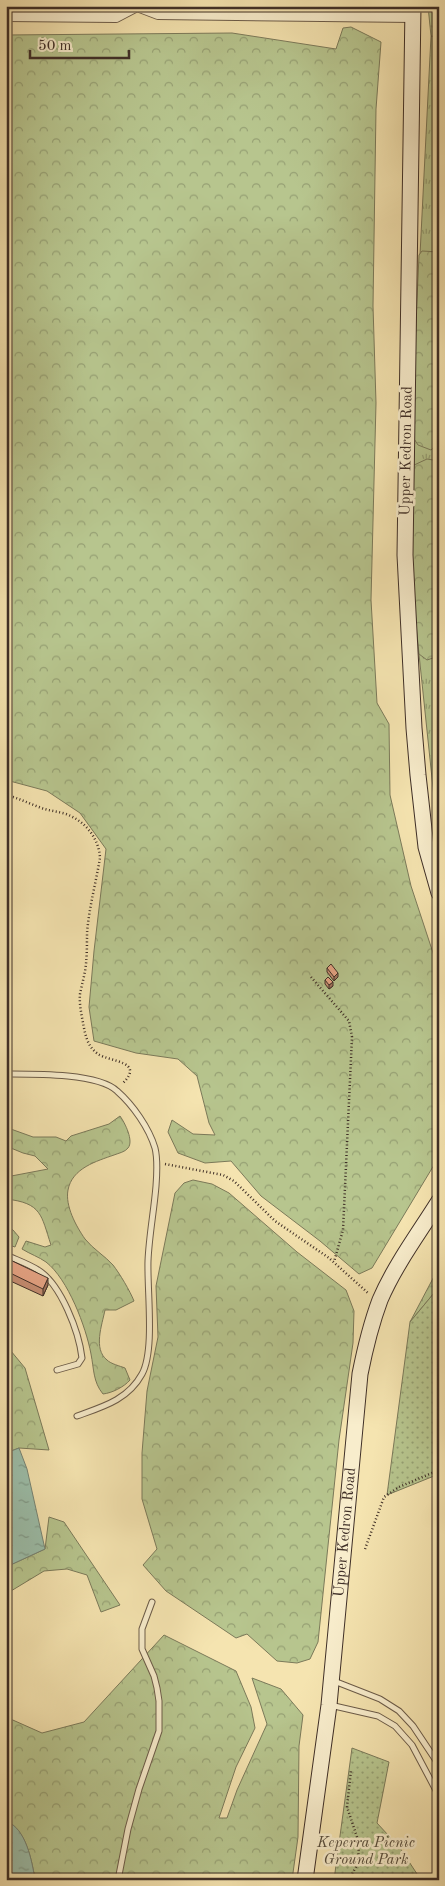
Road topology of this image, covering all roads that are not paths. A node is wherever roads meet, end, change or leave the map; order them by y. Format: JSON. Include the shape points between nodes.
{"nodes":[{"id":1,"x":138,"y":6,"type":"edge"},
{"id":2,"x":413,"y":12,"type":"edge"},
{"id":3,"x":6,"y":16,"type":"edge"},
{"id":4,"x":439,"y":893,"type":"edge"},
{"id":5,"x":6,"y":1074,"type":"edge"},
{"id":6,"x":439,"y":1201,"type":"edge"},
{"id":7,"x":6,"y":1256,"type":"edge"},
{"id":8,"x":57,"y":1370,"type":"dead end"},
{"id":9,"x":77,"y":1416,"type":"dead end"},
{"id":10,"x":152,"y":1602,"type":"dead end"},
{"id":11,"x":331,"y":1680,"type":"junction"},
{"id":12,"x":329,"y":1705,"type":"junction"},
{"id":13,"x":439,"y":1764,"type":"edge"},
{"id":14,"x":439,"y":1796,"type":"edge"},
{"id":15,"x":118,"y":1880,"type":"edge"},
{"id":16,"x":305,"y":1880,"type":"edge"}],
"edges":[{"from":1,"to":2,"type":"street","via":[[158,14]]},
{"from":1,"to":3,"type":"street","via":[[116,17]]},
{"from":2,"to":4,"type":"main road","name":"Upper Kedron Road","via":[[405,555],[418,775],[426,847]]},
{"from":5,"to":9,"type":"lane","via":[[43,1074],[104,1083],[116,1090],[141,1120],[150,1136],[157,1162],[148,1259],[148,1351],[143,1373],[136,1384],[110,1405]]},
{"from":6,"to":11,"type":"main road","name":"Upper Kedron Road","via":[[380,1300],[365,1348]]},
{"from":7,"to":8,"type":"lane","via":[[38,1269],[62,1299],[82,1358],[78,1364]]},
{"from":10,"to":15,"type":"lane","via":[[142,1630],[142,1649],[154,1676],[160,1701],[159,1731],[139,1789]]},
{"from":11,"to":12,"type":"main road","name":"Upper Kedron Road"},
{"from":11,"to":13,"type":"lane","via":[[399,1711],[414,1726]]},
{"from":12,"to":14,"type":"lane","via":[[378,1716],[394,1726],[412,1745]]},
{"from":12,"to":16,"type":"main road","name":"Upper Kedron Road"}]}
